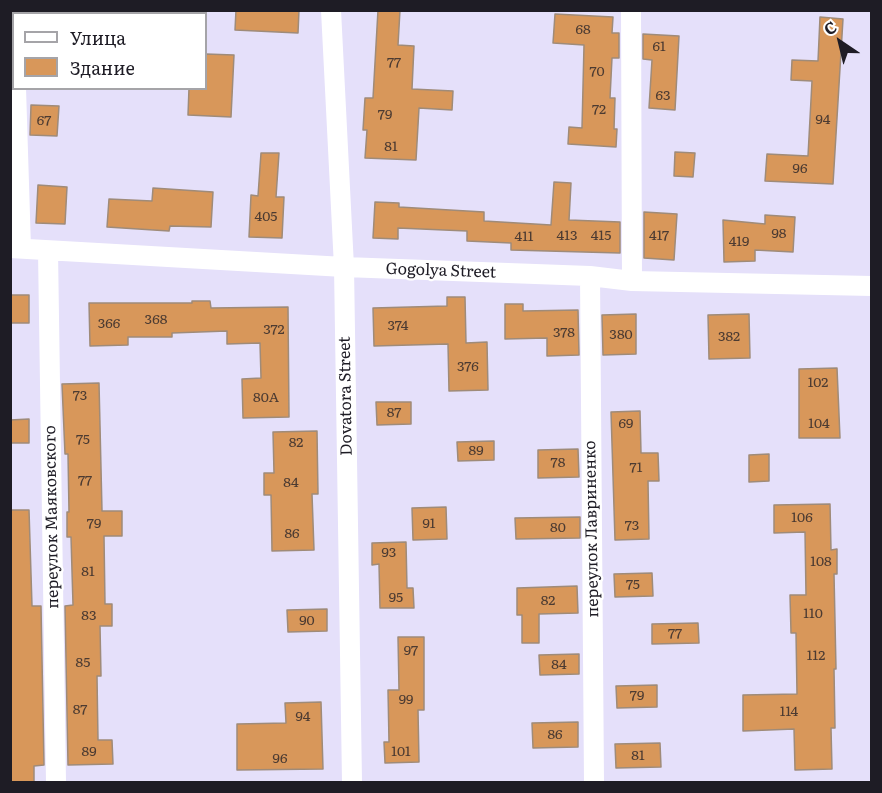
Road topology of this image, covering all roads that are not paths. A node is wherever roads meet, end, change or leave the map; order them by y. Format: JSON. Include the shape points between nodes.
{"nodes":[{"id":1,"x":330,"y":10,"type":"edge"},
{"id":2,"x":631,"y":10,"type":"edge"},
{"id":3,"x":16,"y":90,"type":"edge"},
{"id":4,"x":16,"y":248,"type":"edge"},
{"id":5,"x":48,"y":251,"type":"junction"},
{"id":6,"x":344,"y":267,"type":"junction"},
{"id":7,"x":590,"y":276,"type":"junction"},
{"id":8,"x":632,"y":281,"type":"junction"},
{"id":9,"x":872,"y":286,"type":"edge"},
{"id":10,"x":56,"y":783,"type":"edge"},
{"id":11,"x":352,"y":783,"type":"edge"},
{"id":12,"x":594,"y":783,"type":"edge"}],
"edges":[{"from":1,"to":6,"type":"street","name":"Dovatora Street"},
{"from":2,"to":8,"type":"street"},
{"from":3,"to":4,"type":"street"},
{"from":4,"to":5,"type":"street","name":"Gogolya Street"},
{"from":5,"to":6,"type":"street","name":"Gogolya Street"},
{"from":5,"to":10,"type":"street","name":"переулок Маяковского"},
{"from":6,"to":7,"type":"street","name":"Gogolya Street"},
{"from":6,"to":11,"type":"street","name":"Dovatora Street"},
{"from":7,"to":8,"type":"street","name":"Gogolya Street"},
{"from":7,"to":12,"type":"street","name":"переулок Лавриненко"},
{"from":8,"to":9,"type":"street","name":"Gogolya Street"}]}
